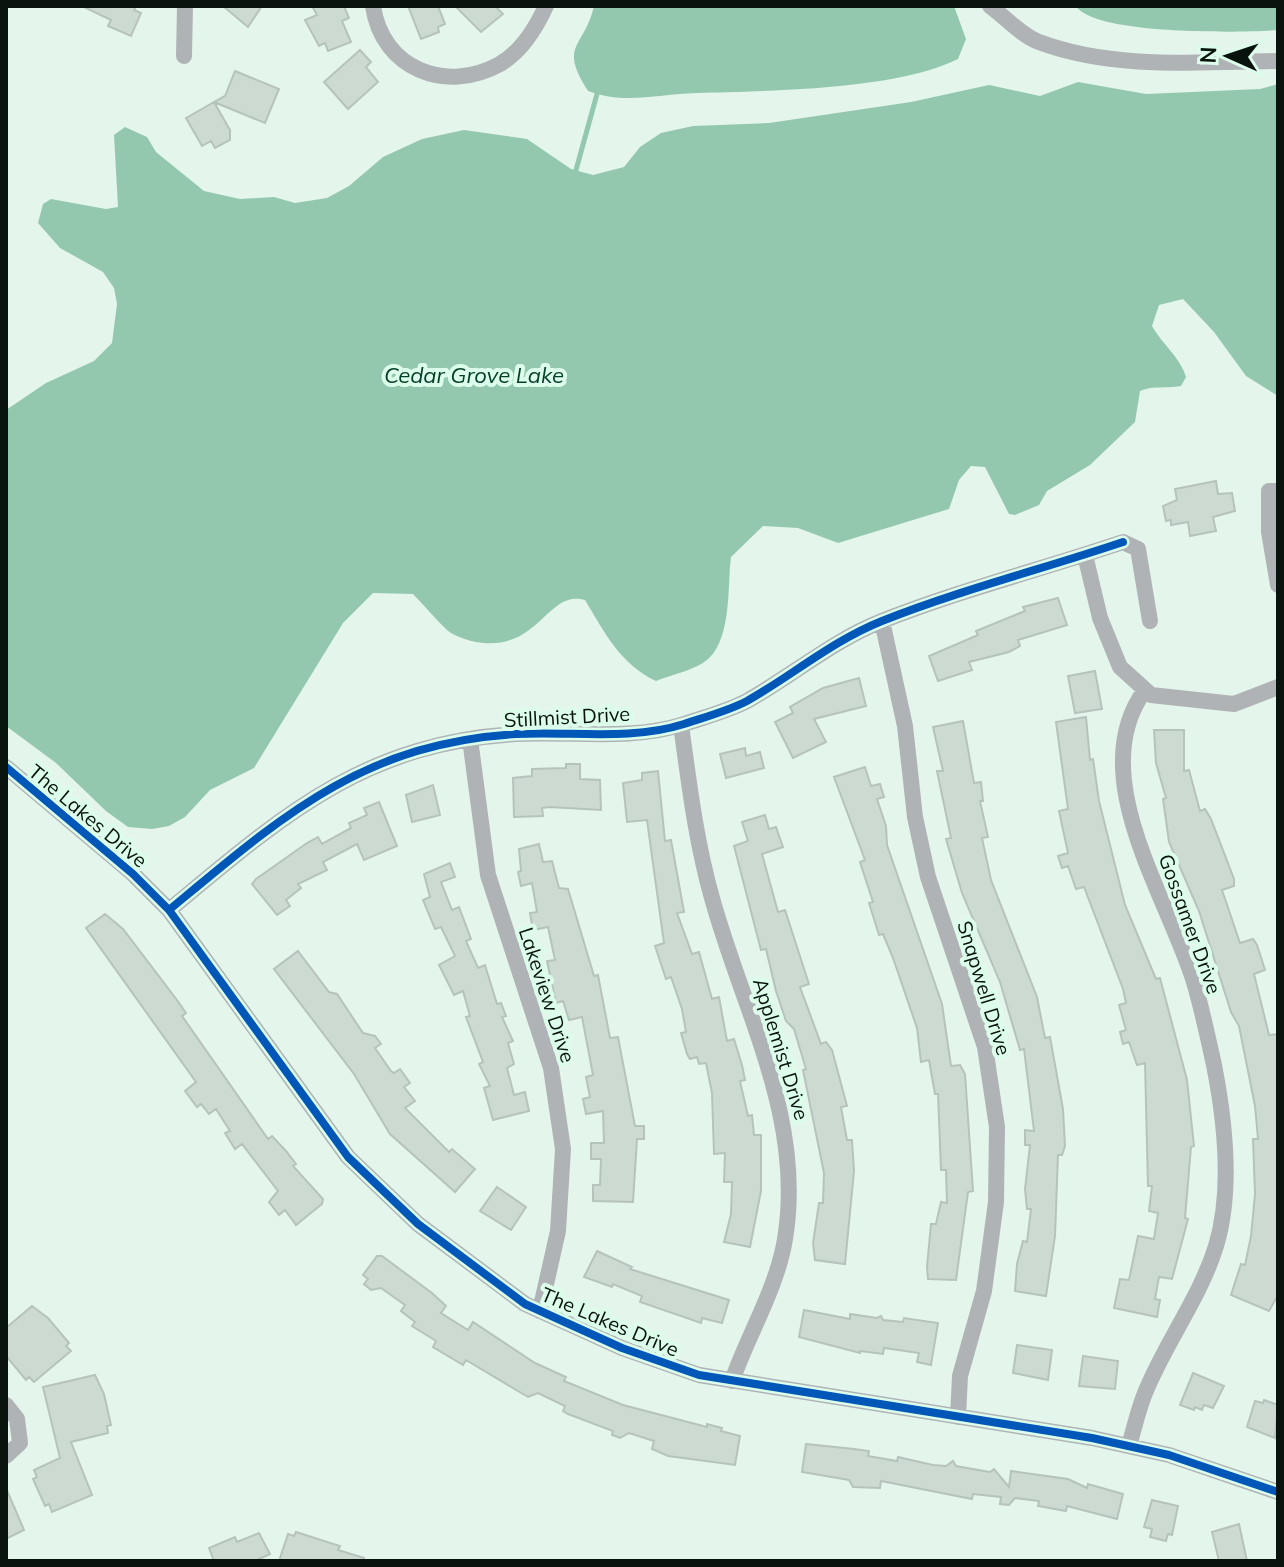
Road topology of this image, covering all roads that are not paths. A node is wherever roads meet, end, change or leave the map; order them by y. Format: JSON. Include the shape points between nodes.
{"nodes":[{"id":1,"x":185,"y":6,"type":"edge"},
{"id":2,"x":373,"y":6,"type":"edge"},
{"id":3,"x":546,"y":6,"type":"edge"},
{"id":4,"x":990,"y":6,"type":"edge"},
{"id":5,"x":184,"y":56,"type":"dead end"},
{"id":6,"x":1278,"y":61,"type":"edge"},
{"id":7,"x":1274,"y":491,"type":"edge"},
{"id":8,"x":1085,"y":555,"type":"junction"},
{"id":9,"x":1278,"y":585,"type":"edge"},
{"id":10,"x":882,"y":621,"type":"junction"},
{"id":11,"x":1150,"y":621,"type":"dead end"},
{"id":12,"x":1278,"y":687,"type":"edge"},
{"id":13,"x":1145,"y":690,"type":"junction"},
{"id":14,"x":681,"y":725,"type":"junction"},
{"id":15,"x":470,"y":739,"type":"junction"},
{"id":16,"x":6,"y":767,"type":"edge"},
{"id":17,"x":169,"y":910,"type":"junction"},
{"id":18,"x":540,"y":1311,"type":"junction"},
{"id":19,"x":732,"y":1381,"type":"junction"},
{"id":20,"x":6,"y":1405,"type":"edge"},
{"id":21,"x":958,"y":1417,"type":"junction"},
{"id":22,"x":1129,"y":1446,"type":"junction"},
{"id":23,"x":6,"y":1456,"type":"edge"},
{"id":24,"x":1278,"y":1492,"type":"edge"}],
"edges":[{"from":1,"to":5,"type":"street"},
{"from":2,"to":3,"type":"street","via":[[376,30],[402,63],[451,79],[500,64],[535,32]]},
{"from":4,"to":6,"type":"street","via":[[1037,42],[1099,56],[1172,63]]},
{"from":7,"to":9,"type":"street","via":[[1269,532]]},
{"from":8,"to":10,"type":"street","name":"Stillmist Drive"},
{"from":8,"to":11,"type":"street","name":"Stillmist Drive","via":[[1123,542],[1138,549]]},
{"from":8,"to":13,"type":"street","via":[[1100,618],[1120,667]]},
{"from":10,"to":14,"type":"street","name":"Stillmist Drive","via":[[828,647],[745,702]]},
{"from":10,"to":21,"type":"street","name":"Snapwell Drive","via":[[905,726],[928,877],[985,1047],[997,1127],[996,1202],[986,1277],[960,1376]]},
{"from":12,"to":13,"type":"street","via":[[1234,704],[1189,702]]},
{"from":13,"to":22,"type":"street","name":"Gossamer Drive","via":[[1124,741],[1124,782],[1139,842],[1194,982],[1214,1067],[1226,1167],[1216,1245],[1145,1392]]},
{"from":14,"to":15,"type":"street","name":"Stillmist Drive"},
{"from":14,"to":19,"type":"street","name":"Applemist Drive","via":[[712,898],[786,1125],[785,1240]]},
{"from":15,"to":17,"type":"street","name":"Stillmist Drive","via":[[387,758],[320,792]]},
{"from":15,"to":18,"type":"street","name":"Lakeview Drive","via":[[488,875],[551,1068],[563,1149],[558,1231]]},
{"from":16,"to":17,"type":"street","name":"The Lakes Drive"},
{"from":17,"to":18,"type":"street","name":"The Lakes Drive","via":[[348,1157],[418,1224]]},
{"from":18,"to":19,"type":"street","name":"The Lakes Drive","via":[[622,1348]]},
{"from":19,"to":21,"type":"street","name":"The Lakes Drive"},
{"from":20,"to":23,"type":"street","via":[[17,1419],[20,1443]]},
{"from":21,"to":22,"type":"street","name":"The Lakes Drive"},
{"from":22,"to":24,"type":"street","name":"The Lakes Drive"}]}
